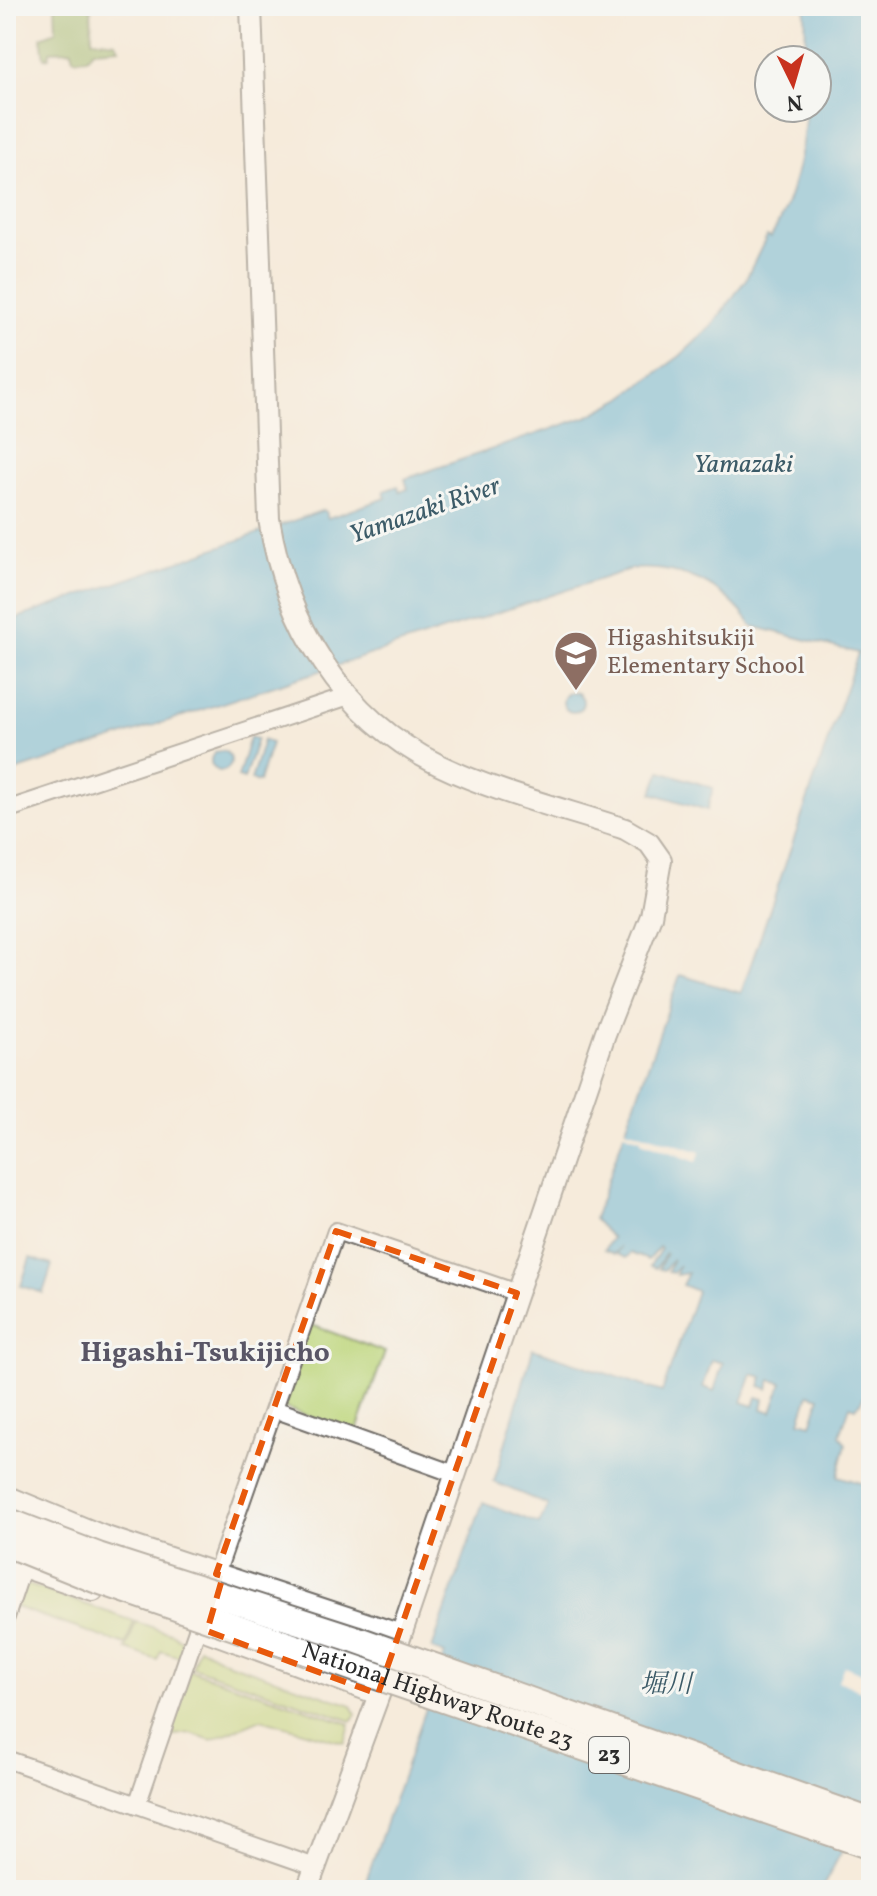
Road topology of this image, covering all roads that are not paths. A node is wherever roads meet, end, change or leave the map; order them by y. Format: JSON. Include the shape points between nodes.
{"nodes":[{"id":1,"x":251,"y":6,"type":"edge"},
{"id":2,"x":349,"y":696,"type":"junction"},
{"id":3,"x":6,"y":810,"type":"edge"},
{"id":4,"x":517,"y":1293,"type":"junction"},
{"id":5,"x":274,"y":1409,"type":"junction"},
{"id":6,"x":455,"y":1474,"type":"junction"},
{"id":7,"x":6,"y":1496,"type":"edge"},
{"id":8,"x":6,"y":1521,"type":"edge"},
{"id":9,"x":6,"y":1543,"type":"edge"},
{"id":10,"x":14,"y":1563,"type":"edge"},
{"id":11,"x":220,"y":1575,"type":"junction"},
{"id":12,"x":6,"y":1617,"type":"edge"},
{"id":13,"x":202,"y":1629,"type":"junction"},
{"id":14,"x":401,"y":1635,"type":"junction"},
{"id":15,"x":378,"y":1694,"type":"junction"},
{"id":16,"x":6,"y":1759,"type":"edge"},
{"id":17,"x":137,"y":1805,"type":"junction"},
{"id":18,"x":871,"y":1822,"type":"edge"},
{"id":19,"x":871,"y":1846,"type":"edge"},
{"id":20,"x":315,"y":1867,"type":"junction"},
{"id":21,"x":307,"y":1890,"type":"edge"}],
"edges":[{"from":1,"to":2,"type":"street","via":[[269,519],[289,601]]},
{"from":2,"to":3,"type":"street"},
{"from":2,"to":4,"type":"street","via":[[397,740],[439,765],[625,829],[649,843],[661,860],[651,916]]},
{"from":4,"to":5,"type":"street","via":[[336,1231]]},
{"from":4,"to":6,"type":"street"},
{"from":5,"to":6,"type":"street"},
{"from":5,"to":11,"type":"street"},
{"from":6,"to":14,"type":"street"},
{"from":7,"to":11,"type":"street"},
{"from":8,"to":18,"type":"highway","name":"National Highway Route 23","number":"23","bridge":true},
{"from":9,"to":19,"type":"highway","name":"National Highway Route 23","number":"23","bridge":true,"via":[[95,1579]]},
{"from":10,"to":12,"type":"street"},
{"from":10,"to":13,"type":"street"},
{"from":11,"to":13,"type":"street"},
{"from":11,"to":14,"type":"street"},
{"from":13,"to":15,"type":"street"},
{"from":13,"to":17,"type":"street"},
{"from":14,"to":15,"type":"street"},
{"from":15,"to":20,"type":"street"},
{"from":16,"to":17,"type":"street"},
{"from":17,"to":20,"type":"street"},
{"from":20,"to":21,"type":"street"}]}
